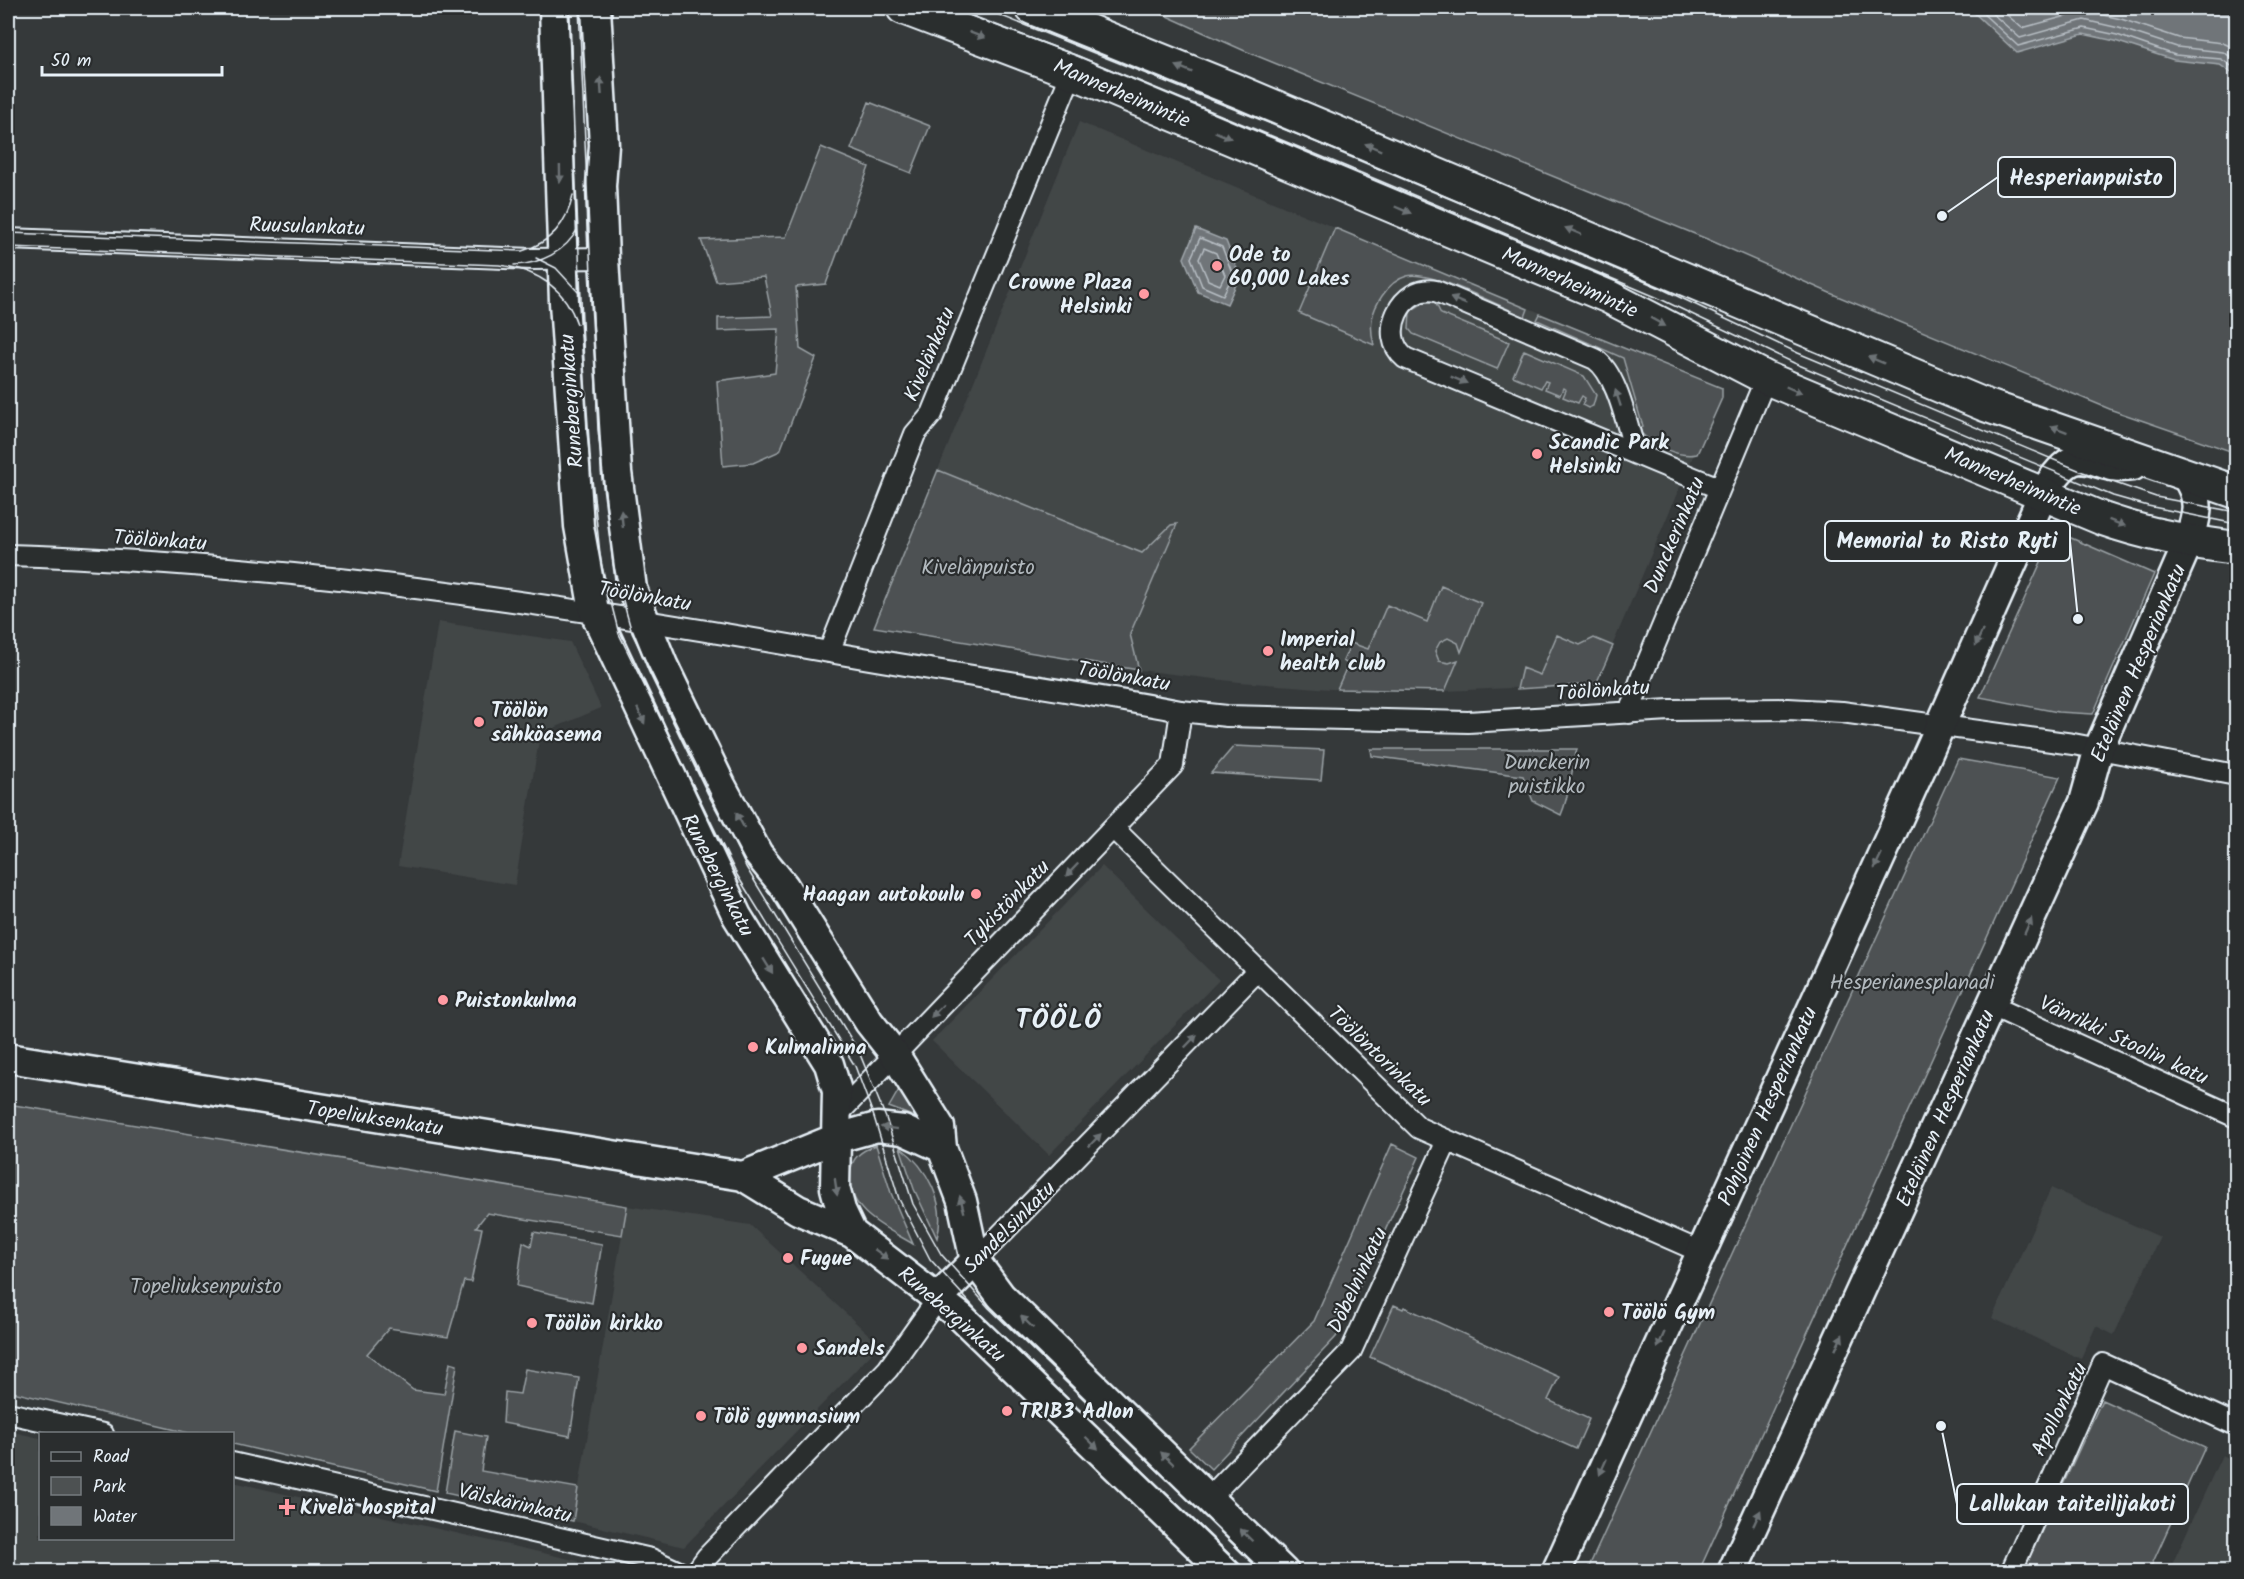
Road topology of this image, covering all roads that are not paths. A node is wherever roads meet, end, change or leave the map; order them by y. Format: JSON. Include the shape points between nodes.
{"nodes":[{"id":1,"x":554,"y":8,"type":"edge"},
{"id":2,"x":596,"y":8,"type":"edge"},
{"id":3,"x":903,"y":8,"type":"edge"},
{"id":4,"x":1032,"y":8,"type":"edge"},
{"id":5,"x":1072,"y":72,"type":"junction"},
{"id":6,"x":8,"y":239,"type":"edge"},
{"id":7,"x":604,"y":258,"type":"junction"},
{"id":8,"x":562,"y":260,"type":"junction"},
{"id":9,"x":1766,"y":378,"type":"junction"},
{"id":10,"x":1636,"y":454,"type":"junction"},
{"id":11,"x":2153,"y":463,"type":"junction"},
{"id":12,"x":2185,"y":475,"type":"junction"},
{"id":13,"x":1719,"y":488,"type":"junction"},
{"id":14,"x":2236,"y":492,"type":"edge"},
{"id":15,"x":2043,"y":494,"type":"junction"},
{"id":16,"x":2188,"y":543,"type":"junction"},
{"id":17,"x":2236,"y":548,"type":"edge"},
{"id":18,"x":8,"y":555,"type":"edge"},
{"id":19,"x":594,"y":611,"type":"junction"},
{"id":20,"x":643,"y":621,"type":"junction"},
{"id":21,"x":829,"y":652,"type":"junction"},
{"id":22,"x":1181,"y":711,"type":"junction"},
{"id":23,"x":1629,"y":713,"type":"junction"},
{"id":24,"x":1939,"y":724,"type":"junction"},
{"id":25,"x":2099,"y":748,"type":"junction"},
{"id":26,"x":2236,"y":775,"type":"edge"},
{"id":27,"x":1113,"y":828,"type":"junction"},
{"id":28,"x":1258,"y":970,"type":"junction"},
{"id":29,"x":1992,"y":1006,"type":"junction"},
{"id":30,"x":894,"y":1055,"type":"junction"},
{"id":31,"x":8,"y":1058,"type":"edge"},
{"id":32,"x":2236,"y":1117,"type":"edge"},
{"id":33,"x":836,"y":1127,"type":"junction"},
{"id":34,"x":1447,"y":1141,"type":"junction"},
{"id":35,"x":942,"y":1148,"type":"junction"},
{"id":36,"x":743,"y":1176,"type":"junction"},
{"id":37,"x":852,"y":1233,"type":"junction"},
{"id":38,"x":1701,"y":1252,"type":"junction"},
{"id":39,"x":975,"y":1262,"type":"junction"},
{"id":40,"x":939,"y":1298,"type":"junction"},
{"id":41,"x":8,"y":1413,"type":"edge"},
{"id":42,"x":2236,"y":1425,"type":"edge"},
{"id":43,"x":94,"y":1432,"type":"edge"},
{"id":44,"x":234,"y":1463,"type":"edge"},
{"id":45,"x":1209,"y":1499,"type":"junction"},
{"id":46,"x":679,"y":1572,"type":"edge"},
{"id":47,"x":696,"y":1572,"type":"edge"},
{"id":48,"x":1225,"y":1572,"type":"edge"},
{"id":49,"x":1284,"y":1572,"type":"edge"},
{"id":50,"x":1556,"y":1572,"type":"edge"},
{"id":51,"x":1732,"y":1572,"type":"edge"},
{"id":52,"x":2011,"y":1572,"type":"edge"}],
"edges":[{"from":1,"to":8,"type":"main road","name":"Runeberginkatu","one_way":true},
{"from":7,"to":2,"type":"main road","name":"Runeberginkatu","one_way":true,"via":[[604,145]]},
{"from":3,"to":5,"type":"main road","name":"Mannerheimintie","one_way":true},
{"from":11,"to":4,"type":"main road","one_way":true,"via":[[1985,405]]},
{"from":5,"to":9,"type":"main road","name":"Mannerheimintie","one_way":true,"via":[[1609,297]]},
{"from":5,"to":21,"type":"street","name":"Kivelänkatu","via":[[932,414],[915,434]]},
{"from":6,"to":8,"type":"street","name":"Ruusulankatu"},
{"from":7,"to":8,"type":"street","name":"Ruusulankatu"},
{"from":20,"to":7,"type":"main road","name":"Runeberginkatu","one_way":true,"via":[[630,577],[617,472]]},
{"from":8,"to":19,"type":"main road","name":"Runeberginkatu","via":[[579,526]]},
{"from":9,"to":13,"type":"street","name":"Dunckerinkatu"},
{"from":9,"to":15,"type":"main road","name":"Mannerheimintie","one_way":true},
{"from":10,"to":10,"type":"street","one_way":true,"via":[[1611,377],[1595,359],[1436,291],[1420,291],[1401,305],[1393,334],[1405,358]]},
{"from":10,"to":13,"type":"street"},
{"from":11,"to":12,"type":"main road"},
{"from":11,"to":15,"type":"main road","name":"Pohjoinen Hesperiankatu","via":[[2120,468],[2078,459],[2066,465]]},
{"from":12,"to":14,"type":"main road"},
{"from":12,"to":16,"type":"main road","name":"Eteläinen Hesperiankatu","via":[[2196,492],[2199,506]]},
{"from":13,"to":23,"type":"street","name":"Dunckerinkatu"},
{"from":15,"to":16,"type":"main road","name":"Mannerheimintie","one_way":true,"via":[[2124,526]]},
{"from":15,"to":24,"type":"main road","name":"Pohjoinen Hesperiankatu","one_way":true},
{"from":16,"to":17,"type":"main road","name":"Mannerheimintie"},
{"from":16,"to":25,"type":"main road","name":"Eteläinen Hesperiankatu"},
{"from":18,"to":19,"type":"street","name":"Töölönkatu","via":[[357,579]]},
{"from":19,"to":20,"type":"street","name":"Töölönkatu"},
{"from":19,"to":33,"type":"main road","name":"Runeberginkatu","one_way":true,"via":[[737,916],[829,1064],[837,1091]]},
{"from":20,"to":21,"type":"street","name":"Töölönkatu"},
{"from":30,"to":20,"type":"main road","name":"Runeberginkatu","one_way":true,"via":[[784,886],[758,854]]},
{"from":21,"to":22,"type":"street","name":"Töölönkatu"},
{"from":22,"to":23,"type":"street","name":"Töölönkatu","via":[[1227,716],[1468,722]]},
{"from":22,"to":27,"type":"street","name":"Tykistönkatu","via":[[1173,765]]},
{"from":23,"to":24,"type":"street","name":"Töölönkatu","via":[[1788,709]]},
{"from":24,"to":25,"type":"street","name":"Töölönkatu"},
{"from":24,"to":38,"type":"main road","name":"Pohjoinen Hesperiankatu","one_way":true},
{"from":25,"to":26,"type":"street","name":"Töölönkatu"},
{"from":29,"to":25,"type":"main road","name":"Eteläinen Hesperiankatu","one_way":true,"via":[[2084,802]]},
{"from":27,"to":28,"type":"street","name":"Töölöntorinkatu"},
{"from":27,"to":30,"type":"street","name":"Tykistönkatu","one_way":true},
{"from":28,"to":34,"type":"street","name":"Töölöntorinkatu","via":[[1419,1128]]},
{"from":39,"to":28,"type":"street","name":"Sandelsinkatu","one_way":true},
{"from":29,"to":32,"type":"street","name":"Vänrikki Stoolin katu"},
{"from":51,"to":29,"type":"main road","name":"Eteläinen Hesperiankatu","one_way":true},
{"from":30,"to":33,"type":"street","name":"Tykistönkatu"},
{"from":30,"to":35,"type":"main road","name":"Runeberginkatu","via":[[940,1127]]},
{"from":31,"to":36,"type":"main road","name":"Topeliuksenkatu"},
{"from":35,"to":33,"type":"main road","name":"Topeliuksenkatu","one_way":true,"via":[[888,1127]]},
{"from":33,"to":36,"type":"main road","name":"Topeliuksenkatu","via":[[786,1161]]},
{"from":33,"to":37,"type":"main road","name":"Runeberginkatu","one_way":true,"via":[[835,1188]]},
{"from":34,"to":38,"type":"street","name":"Töölöntorinkatu"},
{"from":34,"to":45,"type":"street","name":"Döbelninkatu","via":[[1351,1351]]},
{"from":39,"to":35,"type":"main road","name":"Runeberginkatu","one_way":true,"via":[[962,1200]]},
{"from":36,"to":37,"type":"main road","name":"Topeliuksenkatu","via":[[798,1210]]},
{"from":37,"to":40,"type":"main road","name":"Runeberginkatu","one_way":true},
{"from":38,"to":50,"type":"main road","name":"Pohjoinen Hesperiankatu","one_way":true},
{"from":39,"to":40,"type":"main road","name":"Sandelsinkatu"},
{"from":45,"to":39,"type":"main road","name":"Runeberginkatu","one_way":true,"via":[[1001,1296]]},
{"from":40,"to":47,"type":"street","name":"Sandelsinkatu","via":[[888,1369]]},
{"from":40,"to":48,"type":"main road","name":"Runeberginkatu","one_way":true},
{"from":41,"to":43,"type":"street"},
{"from":42,"to":52,"type":"street","name":"Apollonkatu","via":[[2103,1365]]},
{"from":44,"to":46,"type":"street","name":"Välskärinkatu","via":[[651,1559]]},
{"from":49,"to":45,"type":"main road","name":"Runeberginkatu","one_way":true}]}
